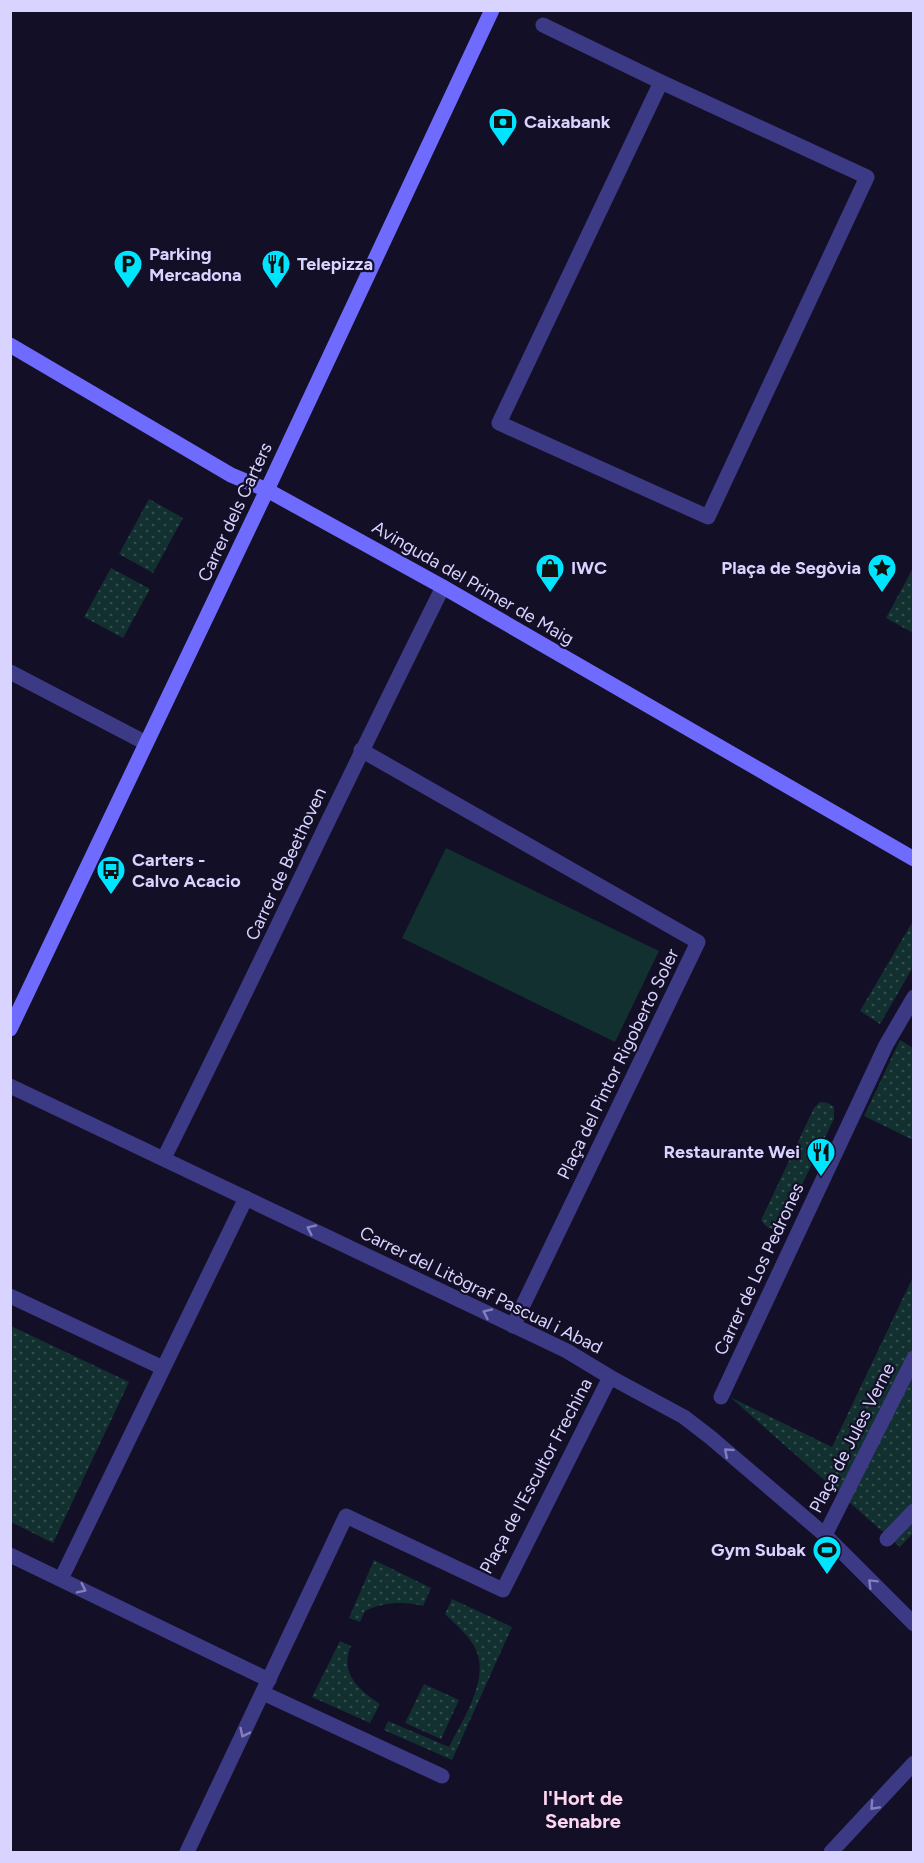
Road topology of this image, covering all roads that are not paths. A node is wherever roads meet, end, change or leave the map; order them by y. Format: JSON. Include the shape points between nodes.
{"nodes":[{"id":1,"x":492,"y":10,"type":"edge"},
{"id":2,"x":543,"y":25,"type":"dead end"},
{"id":3,"x":661,"y":82,"type":"junction"},
{"id":4,"x":10,"y":345,"type":"edge"},
{"id":5,"x":267,"y":490,"type":"junction"},
{"id":6,"x":443,"y":587,"type":"junction"},
{"id":7,"x":10,"y":672,"type":"edge"},
{"id":8,"x":147,"y":743,"type":"junction"},
{"id":9,"x":361,"y":750,"type":"junction"},
{"id":10,"x":914,"y":859,"type":"edge"},
{"id":11,"x":914,"y":997,"type":"edge"},
{"id":12,"x":10,"y":1029,"type":"edge"},
{"id":13,"x":10,"y":1086,"type":"edge"},
{"id":14,"x":164,"y":1158,"type":"junction"},
{"id":15,"x":246,"y":1198,"type":"junction"},
{"id":16,"x":10,"y":1296,"type":"edge"},
{"id":17,"x":513,"y":1326,"type":"junction"},
{"id":18,"x":914,"y":1358,"type":"edge"},
{"id":19,"x":163,"y":1368,"type":"junction"},
{"id":20,"x":610,"y":1377,"type":"junction"},
{"id":21,"x":721,"y":1397,"type":"dead end"},
{"id":22,"x":914,"y":1511,"type":"edge"},
{"id":23,"x":825,"y":1536,"type":"junction"},
{"id":24,"x":887,"y":1539,"type":"dead end"},
{"id":25,"x":10,"y":1555,"type":"edge"},
{"id":26,"x":61,"y":1579,"type":"junction"},
{"id":27,"x":914,"y":1624,"type":"edge"},
{"id":28,"x":266,"y":1686,"type":"junction"},
{"id":29,"x":914,"y":1763,"type":"edge"},
{"id":30,"x":442,"y":1776,"type":"dead end"},
{"id":31,"x":187,"y":1852,"type":"edge"},
{"id":32,"x":831,"y":1852,"type":"edge"}],
"edges":[{"from":1,"to":5,"type":"street","name":"Carrer dels Carters"},
{"from":2,"to":3,"type":"street"},
{"from":3,"to":3,"type":"street","via":[[499,423],[708,517],[867,177]]},
{"from":4,"to":5,"type":"street","name":"Avinguda del Primer de Maig","via":[[231,475]]},
{"from":5,"to":6,"type":"street","name":"Avinguda del Primer de Maig"},
{"from":5,"to":8,"type":"street","name":"Carrer dels Carters"},
{"from":6,"to":9,"type":"street","name":"Carrer de Beethoven"},
{"from":6,"to":10,"type":"street","name":"Avinguda del Primer de Maig"},
{"from":7,"to":8,"type":"street"},
{"from":8,"to":12,"type":"street","name":"Carrer dels Carters"},
{"from":9,"to":14,"type":"street","name":"Carrer de Beethoven"},
{"from":9,"to":17,"type":"street","name":"Plaça del Pintor Rigoberto Soler","via":[[698,942]]},
{"from":11,"to":21,"type":"street","name":"Carrer de Los Pedrones","via":[[885,1045]]},
{"from":13,"to":14,"type":"street","name":"Carrer del Litògraf Pascual i Abad"},
{"from":14,"to":15,"type":"street","name":"Carrer del Litògraf Pascual i Abad"},
{"from":17,"to":15,"type":"street","name":"Carrer del Litògraf Pascual i Abad","one_way":true},
{"from":15,"to":19,"type":"street"},
{"from":16,"to":19,"type":"street"},
{"from":17,"to":20,"type":"street","name":"Carrer del Litògraf Pascual i Abad","via":[[567,1351]]},
{"from":18,"to":23,"type":"street","name":"Plaça de Jules Verne"},
{"from":19,"to":26,"type":"street"},
{"from":23,"to":20,"type":"street","name":"Carrer del Litògraf Pascual i Abad","one_way":true,"via":[[684,1417]]},
{"from":20,"to":28,"type":"street","name":"Plaça de l'Escultor Frechina","via":[[503,1590],[346,1516]]},
{"from":22,"to":24,"type":"street"},
{"from":27,"to":23,"type":"street","name":"Carrer del Litògraf Pascual i Abad","one_way":true},
{"from":25,"to":26,"type":"street"},
{"from":26,"to":28,"type":"street","one_way":true},
{"from":28,"to":30,"type":"street"},
{"from":28,"to":31,"type":"street","one_way":true},
{"from":29,"to":32,"type":"street","one_way":true}]}
